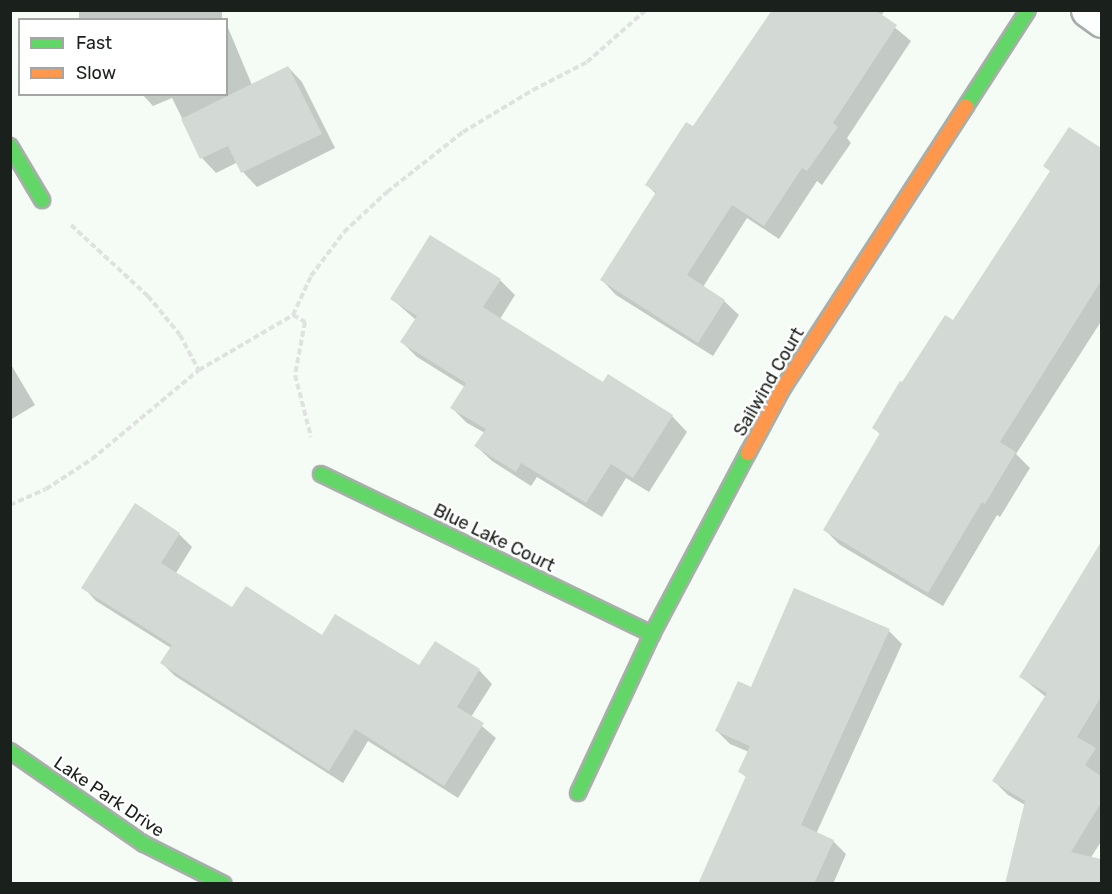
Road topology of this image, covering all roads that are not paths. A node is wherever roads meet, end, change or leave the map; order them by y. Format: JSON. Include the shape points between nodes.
{"nodes":[{"id":1,"x":1028,"y":10,"type":"edge"},
{"id":2,"x":1088,"y":10,"type":"edge"},
{"id":3,"x":1101,"y":20,"type":"edge"},
{"id":4,"x":10,"y":146,"type":"edge"},
{"id":5,"x":42,"y":200,"type":"road end"},
{"id":6,"x":321,"y":474,"type":"road end"},
{"id":7,"x":652,"y":634,"type":"junction"},
{"id":8,"x":10,"y":751,"type":"edge"},
{"id":9,"x":578,"y":793,"type":"dead end"},
{"id":10,"x":224,"y":884,"type":"edge"}],
"edges":[{"from":1,"to":7,"type":"street","name":"Sailwind Court","via":[[783,388]]},
{"from":2,"to":3,"type":"street"},
{"from":4,"to":5,"type":"street"},
{"from":6,"to":7,"type":"street","name":"Blue Lake Court"},
{"from":7,"to":9,"type":"street","name":"Sailwind Court"},
{"from":8,"to":10,"type":"street","name":"Lake Park Drive","via":[[144,844]]}]}
